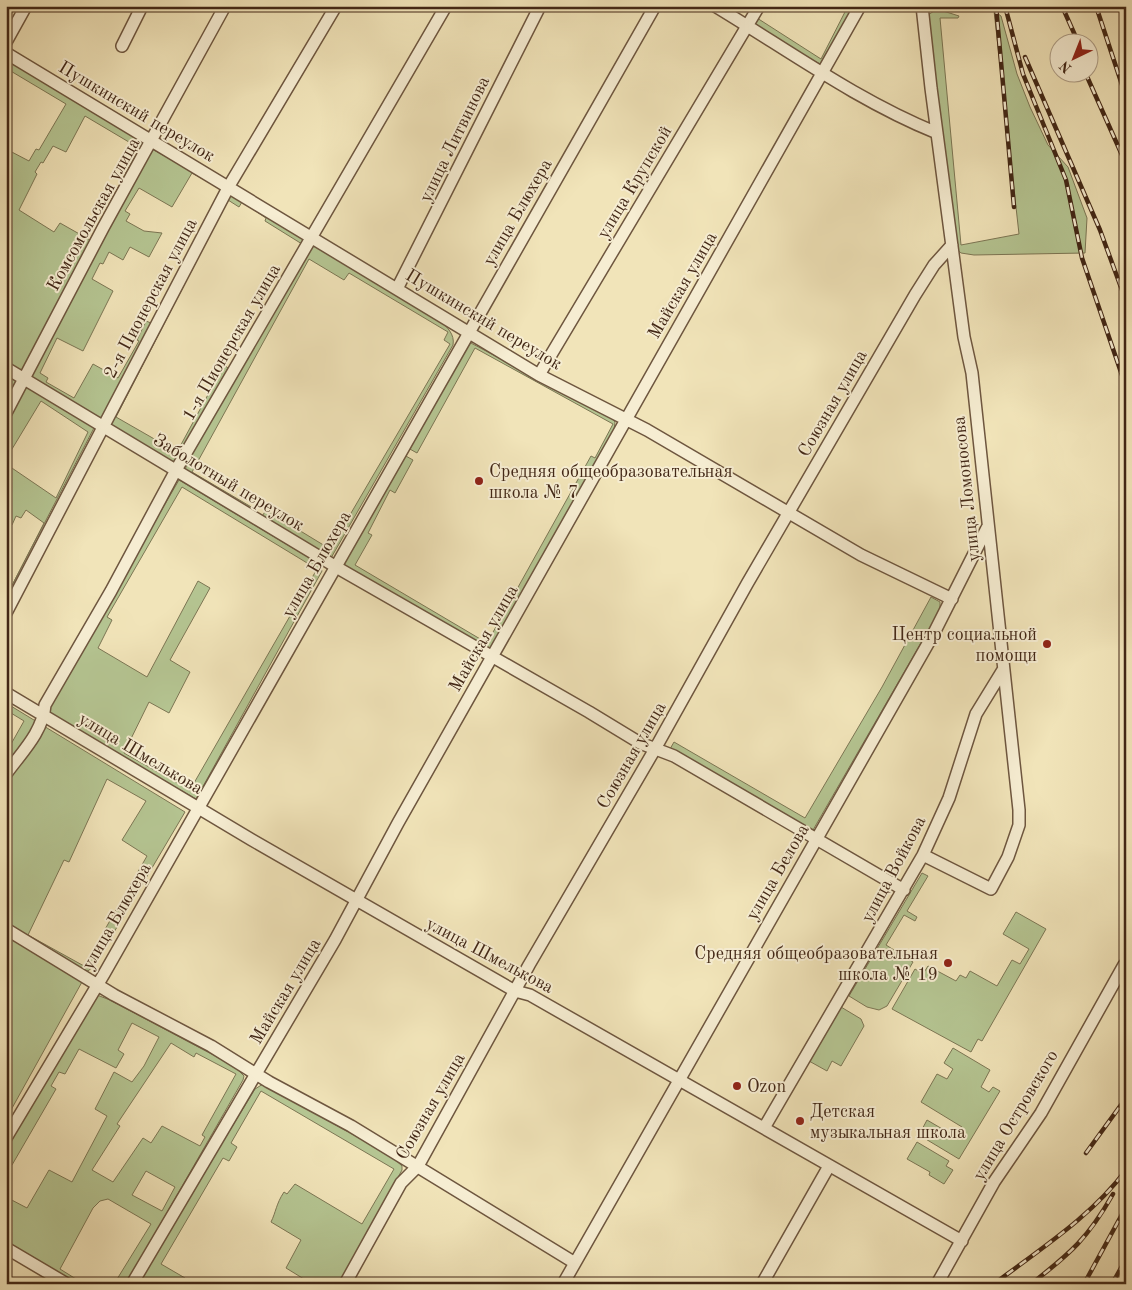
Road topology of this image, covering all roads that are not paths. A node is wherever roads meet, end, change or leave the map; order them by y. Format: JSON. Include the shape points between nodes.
{"nodes":[{"id":1,"x":26,"y":6,"type":"edge"},
{"id":2,"x":142,"y":6,"type":"edge"},
{"id":3,"x":225,"y":6,"type":"edge"},
{"id":4,"x":336,"y":6,"type":"edge"},
{"id":5,"x":446,"y":6,"type":"edge"},
{"id":6,"x":540,"y":6,"type":"edge"},
{"id":7,"x":655,"y":6,"type":"edge"},
{"id":8,"x":715,"y":6,"type":"edge"},
{"id":9,"x":759,"y":6,"type":"edge"},
{"id":10,"x":860,"y":6,"type":"edge"},
{"id":11,"x":922,"y":6,"type":"edge"},
{"id":12,"x":748,"y":26,"type":"junction"},
{"id":13,"x":6,"y":42,"type":"edge"},
{"id":14,"x":122,"y":46,"type":"dead end"},
{"id":15,"x":6,"y":53,"type":"edge"},
{"id":16,"x":822,"y":74,"type":"junction"},
{"id":17,"x":937,"y":133,"type":"junction"},
{"id":18,"x":153,"y":140,"type":"junction"},
{"id":19,"x":229,"y":186,"type":"junction"},
{"id":20,"x":312,"y":237,"type":"junction"},
{"id":21,"x":952,"y":246,"type":"junction"},
{"id":22,"x":398,"y":288,"type":"junction"},
{"id":23,"x":468,"y":332,"type":"junction"},
{"id":24,"x":6,"y":368,"type":"edge"},
{"id":25,"x":539,"y":375,"type":"junction"},
{"id":26,"x":25,"y":379,"type":"junction"},
{"id":27,"x":6,"y":413,"type":"edge"},
{"id":28,"x":626,"y":420,"type":"junction"},
{"id":29,"x":102,"y":427,"type":"junction"},
{"id":30,"x":176,"y":470,"type":"junction"},
{"id":31,"x":789,"y":513,"type":"junction"},
{"id":32,"x":987,"y":528,"type":"junction"},
{"id":33,"x":335,"y":566,"type":"junction"},
{"id":34,"x":952,"y":599,"type":"junction"},
{"id":35,"x":6,"y":613,"type":"edge"},
{"id":36,"x":493,"y":656,"type":"junction"},
{"id":37,"x":1003,"y":670,"type":"junction"},
{"id":38,"x":6,"y":692,"type":"edge"},
{"id":39,"x":44,"y":716,"type":"junction"},
{"id":40,"x":655,"y":749,"type":"junction"},
{"id":41,"x":6,"y":774,"type":"edge"},
{"id":42,"x":198,"y":807,"type":"junction"},
{"id":43,"x":816,"y":840,"type":"junction"},
{"id":44,"x":924,"y":855,"type":"junction"},
{"id":45,"x":904,"y":890,"type":"junction"},
{"id":46,"x":356,"y":901,"type":"junction"},
{"id":47,"x":6,"y":930,"type":"edge"},
{"id":48,"x":1124,"y":965,"type":"dead end"},
{"id":49,"x":98,"y":983,"type":"junction"},
{"id":50,"x":515,"y":991,"type":"junction"},
{"id":51,"x":255,"y":1074,"type":"junction"},
{"id":52,"x":678,"y":1081,"type":"junction"},
{"id":53,"x":764,"y":1128,"type":"junction"},
{"id":54,"x":6,"y":1138,"type":"edge"},
{"id":55,"x":418,"y":1166,"type":"junction"},
{"id":56,"x":829,"y":1166,"type":"junction"},
{"id":57,"x":962,"y":1242,"type":"junction"},
{"id":58,"x":6,"y":1248,"type":"edge"},
{"id":59,"x":575,"y":1263,"type":"junction"},
{"id":60,"x":67,"y":1284,"type":"edge"},
{"id":61,"x":132,"y":1284,"type":"edge"},
{"id":62,"x":345,"y":1284,"type":"edge"},
{"id":63,"x":563,"y":1284,"type":"edge"},
{"id":64,"x":762,"y":1284,"type":"edge"},
{"id":65,"x":936,"y":1284,"type":"edge"}],
"edges":[{"from":1,"to":13,"type":"street"},
{"from":2,"to":14,"type":"street"},
{"from":3,"to":18,"type":"street","name":"Комсомольская улица"},
{"from":4,"to":19,"type":"street","name":"2-я Пионерская улица"},
{"from":5,"to":20,"type":"street","name":"1-я Пионерская улица"},
{"from":6,"to":22,"type":"street","name":"улица Литвинова"},
{"from":7,"to":23,"type":"street","name":"улица Блюхера"},
{"from":8,"to":12,"type":"street"},
{"from":9,"to":12,"type":"street","name":"улица Крупской"},
{"from":10,"to":16,"type":"street","name":"Майская улица"},
{"from":11,"to":17,"type":"street","name":"улица Ломоносова"},
{"from":12,"to":16,"type":"street"},
{"from":12,"to":25,"type":"street","name":"улица Крупской"},
{"from":15,"to":18,"type":"street","name":"Пушкинский переулок"},
{"from":16,"to":17,"type":"street"},
{"from":16,"to":28,"type":"street","name":"Майская улица"},
{"from":17,"to":21,"type":"street","name":"улица Ломоносова"},
{"from":18,"to":19,"type":"street","name":"Пушкинский переулок"},
{"from":18,"to":26,"type":"street","name":"Комсомольская улица"},
{"from":19,"to":20,"type":"street","name":"Пушкинский переулок"},
{"from":19,"to":29,"type":"street","name":"2-я Пионерская улица"},
{"from":20,"to":22,"type":"street","name":"Пушкинский переулок"},
{"from":20,"to":30,"type":"street","name":"1-я Пионерская улица"},
{"from":21,"to":31,"type":"street","name":"Союзная улица","via":[[922,282]]},
{"from":21,"to":32,"type":"street","name":"улица Ломоносова","via":[[972,373]]},
{"from":22,"to":23,"type":"street","name":"Пушкинский переулок"},
{"from":23,"to":25,"type":"street","name":"Пушкинский переулок"},
{"from":23,"to":33,"type":"street","name":"улица Блюхера"},
{"from":24,"to":26,"type":"street","name":"Заболотный переулок"},
{"from":25,"to":28,"type":"street","name":"Пушкинский переулок"},
{"from":26,"to":27,"type":"street","name":"Комсомольская улица"},
{"from":26,"to":29,"type":"street","name":"Заболотный переулок"},
{"from":28,"to":31,"type":"street","name":"Пушкинский переулок"},
{"from":28,"to":36,"type":"street","name":"Майская улица"},
{"from":29,"to":30,"type":"street","name":"Заболотный переулок"},
{"from":29,"to":35,"type":"street","name":"2-я Пионерская улица"},
{"from":30,"to":33,"type":"street","name":"Заболотный переулок"},
{"from":30,"to":39,"type":"street","name":"1-я Пионерская улица","via":[[45,706]]},
{"from":31,"to":34,"type":"street","name":"Пушкинский переулок","via":[[861,556]]},
{"from":31,"to":40,"type":"street","name":"Союзная улица"},
{"from":32,"to":34,"type":"street","name":"улица Белова"},
{"from":32,"to":37,"type":"street","name":"улица Ломоносова"},
{"from":33,"to":36,"type":"street","name":"Заболотный переулок"},
{"from":33,"to":42,"type":"street","name":"улица Блюхера"},
{"from":34,"to":43,"type":"street","name":"улица Белова"},
{"from":36,"to":40,"type":"street","name":"Заболотный переулок"},
{"from":36,"to":46,"type":"street","name":"Майская улица"},
{"from":37,"to":44,"type":"street","name":"улица Войкова","via":[[976,714],[949,798]]},
{"from":37,"to":44,"type":"street","name":"улица Ломоносова","via":[[1019,825],[1008,856],[991,888]]},
{"from":38,"to":39,"type":"street","name":"улица Шмелькова"},
{"from":39,"to":41,"type":"street","name":"1-я Пионерская улица"},
{"from":39,"to":42,"type":"street","name":"улица Шмелькова"},
{"from":40,"to":43,"type":"street","name":"Заболотный переулок","via":[[674,756]]},
{"from":40,"to":50,"type":"street","name":"Союзная улица"},
{"from":42,"to":46,"type":"street","name":"улица Шмелькова"},
{"from":42,"to":49,"type":"street","name":"улица Блюхера"},
{"from":43,"to":45,"type":"street","name":"Заболотный переулок"},
{"from":43,"to":52,"type":"street","name":"улица Белова"},
{"from":44,"to":45,"type":"street","name":"улица Войкова"},
{"from":45,"to":53,"type":"street","name":"улица Войкова"},
{"from":46,"to":50,"type":"street","name":"улица Шмелькова"},
{"from":46,"to":51,"type":"street","name":"Майская улица"},
{"from":47,"to":49,"type":"street"},
{"from":48,"to":57,"type":"street","name":"улица Островского","via":[[1041,1113],[994,1182]]},
{"from":49,"to":51,"type":"street"},
{"from":49,"to":54,"type":"street","name":"улица Блюхера"},
{"from":50,"to":52,"type":"street","name":"улица Шмелькова","via":[[530,995]]},
{"from":50,"to":55,"type":"street","name":"Союзная улица"},
{"from":51,"to":55,"type":"street"},
{"from":51,"to":61,"type":"street","name":"Майская улица"},
{"from":52,"to":53,"type":"street","name":"улица Шмелькова"},
{"from":52,"to":59,"type":"street","name":"улица Белова"},
{"from":53,"to":56,"type":"street","name":"улица Шмелькова"},
{"from":55,"to":59,"type":"street"},
{"from":55,"to":62,"type":"street","name":"Союзная улица","via":[[402,1183]]},
{"from":56,"to":57,"type":"street","name":"улица Шмелькова"},
{"from":56,"to":64,"type":"street"},
{"from":57,"to":65,"type":"street","name":"улица Островского"},
{"from":58,"to":60,"type":"street"},
{"from":59,"to":63,"type":"street","name":"улица Белова"}]}
